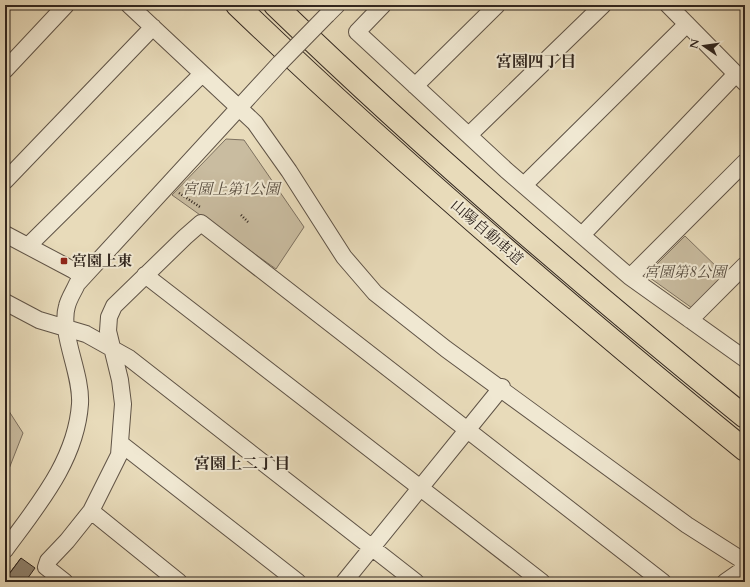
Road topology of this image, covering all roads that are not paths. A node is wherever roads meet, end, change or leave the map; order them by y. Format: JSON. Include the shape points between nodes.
{"nodes":[{"id":1,"x":66,"y":5,"type":"edge"},
{"id":2,"x":129,"y":5,"type":"edge"},
{"id":3,"x":237,"y":5,"type":"edge"},
{"id":4,"x":275,"y":5,"type":"edge"},
{"id":5,"x":384,"y":5,"type":"edge"},
{"id":6,"x":496,"y":5,"type":"edge"},
{"id":7,"x":603,"y":5,"type":"edge"},
{"id":8,"x":668,"y":5,"type":"edge"},
{"id":9,"x":332,"y":10,"type":"edge"},
{"id":10,"x":687,"y":24,"type":"junction"},
{"id":11,"x":153,"y":27,"type":"junction"},
{"id":12,"x":5,"y":70,"type":"edge"},
{"id":13,"x":202,"y":74,"type":"junction"},
{"id":14,"x":740,"y":79,"type":"edge"},
{"id":15,"x":415,"y":86,"type":"junction"},
{"id":16,"x":238,"y":108,"type":"junction"},
{"id":17,"x":468,"y":135,"type":"junction"},
{"id":18,"x":745,"y":162,"type":"edge"},
{"id":19,"x":5,"y":181,"type":"edge"},
{"id":20,"x":524,"y":185,"type":"junction"},
{"id":21,"x":5,"y":234,"type":"edge"},
{"id":22,"x":582,"y":235,"type":"junction"},
{"id":23,"x":28,"y":246,"type":"junction"},
{"id":24,"x":745,"y":265,"type":"edge"},
{"id":25,"x":145,"y":275,"type":"junction"},
{"id":26,"x":630,"y":277,"type":"junction"},
{"id":27,"x":83,"y":278,"type":"junction"},
{"id":28,"x":5,"y":302,"type":"edge"},
{"id":29,"x":690,"y":320,"type":"junction"},
{"id":30,"x":66,"y":328,"type":"junction"},
{"id":31,"x":113,"y":349,"type":"junction"},
{"id":32,"x":744,"y":356,"type":"edge"},
{"id":33,"x":502,"y":387,"type":"junction"},
{"id":34,"x":745,"y":417,"type":"edge"},
{"id":35,"x":468,"y":430,"type":"junction"},
{"id":36,"x":120,"y":443,"type":"junction"},
{"id":37,"x":745,"y":450,"type":"edge"},
{"id":38,"x":421,"y":488,"type":"junction"},
{"id":39,"x":91,"y":511,"type":"junction"},
{"id":40,"x":372,"y":548,"type":"junction"},
{"id":41,"x":5,"y":550,"type":"edge"},
{"id":42,"x":745,"y":562,"type":"edge"},
{"id":43,"x":745,"y":568,"type":"edge"},
{"id":44,"x":65,"y":582,"type":"edge"},
{"id":45,"x":179,"y":582,"type":"edge"},
{"id":46,"x":298,"y":582,"type":"edge"},
{"id":47,"x":344,"y":582,"type":"edge"},
{"id":48,"x":416,"y":582,"type":"edge"},
{"id":49,"x":542,"y":582,"type":"edge"},
{"id":50,"x":663,"y":582,"type":"edge"},
{"id":51,"x":725,"y":582,"type":"edge"}],
"edges":[{"from":1,"to":12,"type":"street"},
{"from":2,"to":11,"type":"street"},
{"from":3,"to":37,"type":"highway","name":"山陽自動車道","via":[[386,144],[492,237],[644,368]]},
{"from":4,"to":34,"type":"highway","name":"山陽自動車道","via":[[401,125],[505,217]]},
{"from":5,"to":15,"type":"street","via":[[357,32]]},
{"from":6,"to":15,"type":"street"},
{"from":7,"to":17,"type":"street"},
{"from":8,"to":10,"type":"street"},
{"from":9,"to":16,"type":"street","bridge":true},
{"from":10,"to":14,"type":"street"},
{"from":10,"to":20,"type":"street"},
{"from":11,"to":13,"type":"street"},
{"from":11,"to":19,"type":"street"},
{"from":13,"to":16,"type":"street"},
{"from":13,"to":23,"type":"street"},
{"from":14,"to":22,"type":"street"},
{"from":15,"to":17,"type":"street"},
{"from":16,"to":27,"type":"street"},
{"from":16,"to":33,"type":"street","via":[[255,123],[344,258],[375,293],[446,349]]},
{"from":17,"to":20,"type":"street"},
{"from":18,"to":26,"type":"street"},
{"from":20,"to":22,"type":"street"},
{"from":21,"to":23,"type":"street"},
{"from":22,"to":26,"type":"street"},
{"from":23,"to":27,"type":"street"},
{"from":24,"to":29,"type":"street"},
{"from":25,"to":31,"type":"street","via":[[114,306],[109,317],[108,331]]},
{"from":25,"to":35,"type":"street","via":[[201,223]]},
{"from":25,"to":38,"type":"street"},
{"from":26,"to":29,"type":"street"},
{"from":27,"to":30,"type":"street","via":[[77,284],[66,306]]},
{"from":28,"to":30,"type":"street","via":[[39,320]]},
{"from":29,"to":32,"type":"street"},
{"from":30,"to":31,"type":"street","via":[[86,334]]},
{"from":30,"to":41,"type":"street","via":[[79,380],[80,404],[69,454],[43,497]]},
{"from":31,"to":36,"type":"street","via":[[122,398]]},
{"from":31,"to":40,"type":"street","via":[[129,358]]},
{"from":33,"to":35,"type":"street"},
{"from":33,"to":42,"type":"street","via":[[688,525]]},
{"from":35,"to":38,"type":"street"},
{"from":35,"to":50,"type":"street"},
{"from":36,"to":39,"type":"street","via":[[119,455]]},
{"from":36,"to":46,"type":"street"},
{"from":38,"to":40,"type":"street"},
{"from":38,"to":49,"type":"street"},
{"from":39,"to":44,"type":"street","via":[[48,561],[46,567]]},
{"from":39,"to":45,"type":"street"},
{"from":40,"to":47,"type":"street"},
{"from":40,"to":48,"type":"street"},
{"from":43,"to":51,"type":"street"}]}
